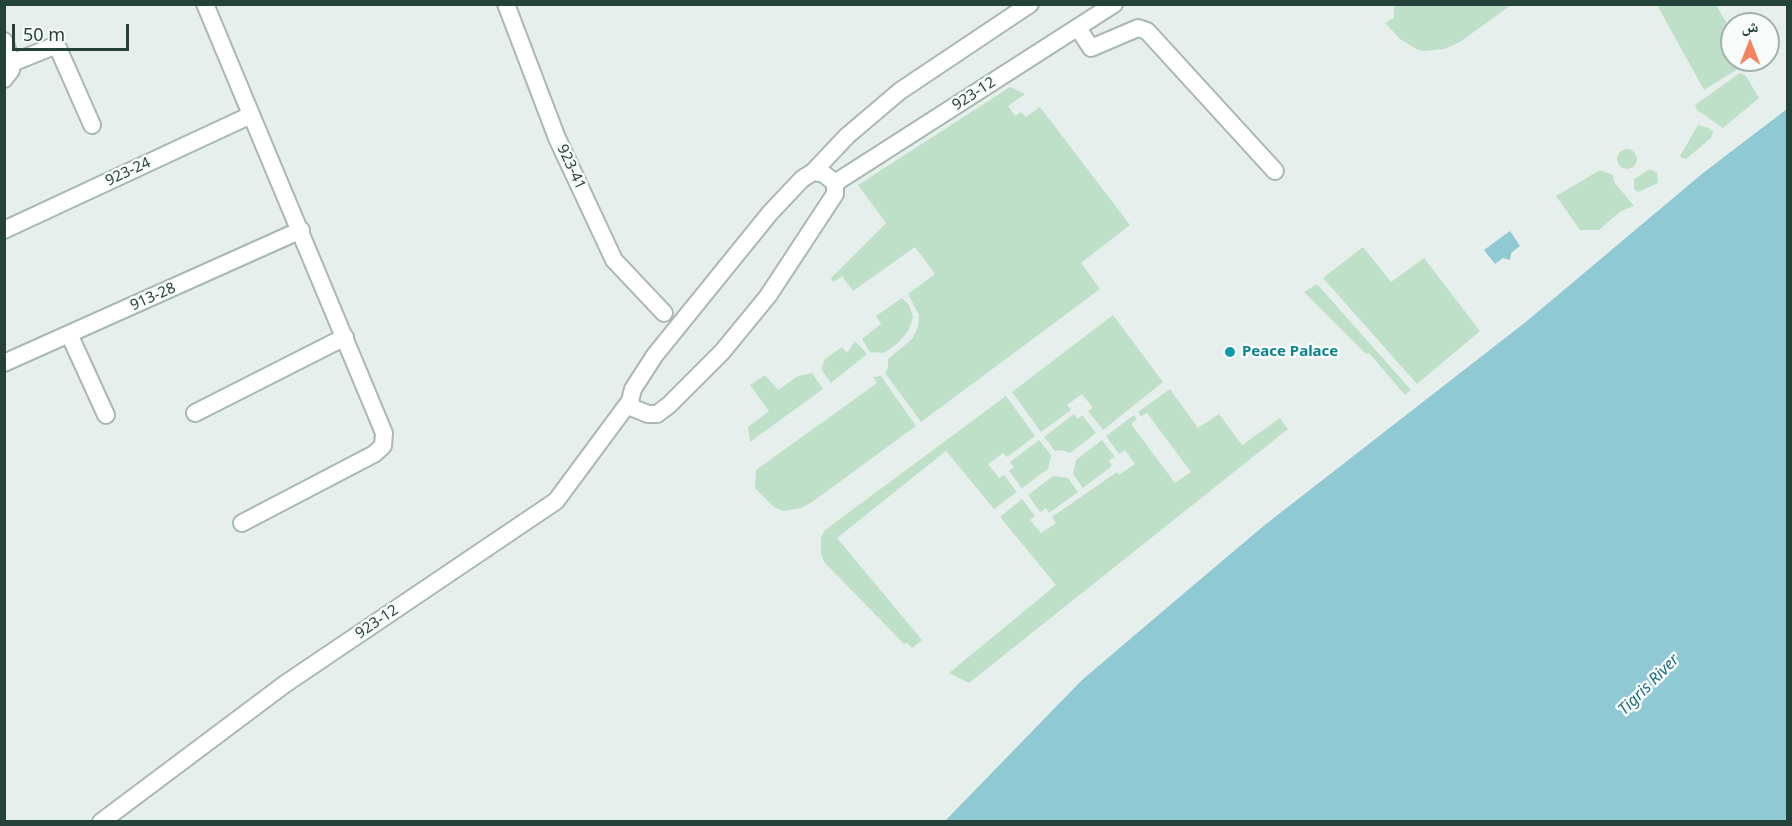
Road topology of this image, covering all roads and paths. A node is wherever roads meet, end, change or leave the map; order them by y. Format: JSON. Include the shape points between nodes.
{"nodes":[{"id":1,"x":205,"y":4,"type":"edge"},
{"id":2,"x":506,"y":4,"type":"edge"},
{"id":3,"x":1030,"y":4,"type":"edge"},
{"id":4,"x":1114,"y":4,"type":"edge"},
{"id":5,"x":1078,"y":28,"type":"junction"},
{"id":6,"x":4,"y":40,"type":"edge"},
{"id":7,"x":9,"y":71,"type":"edge"},
{"id":8,"x":251,"y":115,"type":"junction"},
{"id":9,"x":92,"y":125,"type":"dead end"},
{"id":10,"x":1275,"y":171,"type":"dead end"},
{"id":11,"x":813,"y":172,"type":"junction"},
{"id":12,"x":835,"y":183,"type":"junction"},
{"id":13,"x":4,"y":230,"type":"edge"},
{"id":14,"x":301,"y":230,"type":"junction"},
{"id":15,"x":664,"y":313,"type":"dead end"},
{"id":16,"x":69,"y":334,"type":"junction"},
{"id":17,"x":345,"y":337,"type":"junction"},
{"id":18,"x":4,"y":363,"type":"edge"},
{"id":19,"x":630,"y":401,"type":"junction"},
{"id":20,"x":195,"y":413,"type":"dead end"},
{"id":21,"x":106,"y":415,"type":"dead end"},
{"id":22,"x":242,"y":523,"type":"dead end"},
{"id":23,"x":108,"y":819,"type":"edge"}],
"edges":[{"from":1,"to":8,"type":"street"},
{"from":2,"to":15,"type":"street","name":"923-41","via":[[557,138],[614,260]]},
{"from":3,"to":11,"type":"street","name":"923-12","via":[[900,91]]},
{"from":4,"to":5,"type":"street","name":"923-12"},
{"from":5,"to":10,"type":"street","via":[[1091,48],[1138,28],[1147,31]]},
{"from":5,"to":12,"type":"street","name":"923-12"},
{"from":6,"to":7,"type":"street"},
{"from":7,"to":9,"type":"street","via":[[54,46],[58,48]]},
{"from":8,"to":13,"type":"street","name":"923-24"},
{"from":8,"to":14,"type":"street"},
{"from":11,"to":12,"type":"street","via":[[824,174]]},
{"from":11,"to":19,"type":"street","name":"923-12","via":[[770,213],[682,320],[633,389]]},
{"from":12,"to":19,"type":"street","via":[[832,202],[768,296],[722,352],[657,414],[633,408]]},
{"from":14,"to":16,"type":"street","name":"913-28"},
{"from":14,"to":17,"type":"street"},
{"from":16,"to":18,"type":"street","name":"913-28"},
{"from":16,"to":21,"type":"street"},
{"from":17,"to":20,"type":"street"},
{"from":17,"to":22,"type":"street","via":[[384,433],[384,446]]},
{"from":19,"to":23,"type":"street","name":"923-12","via":[[556,501],[285,684]]}]}
